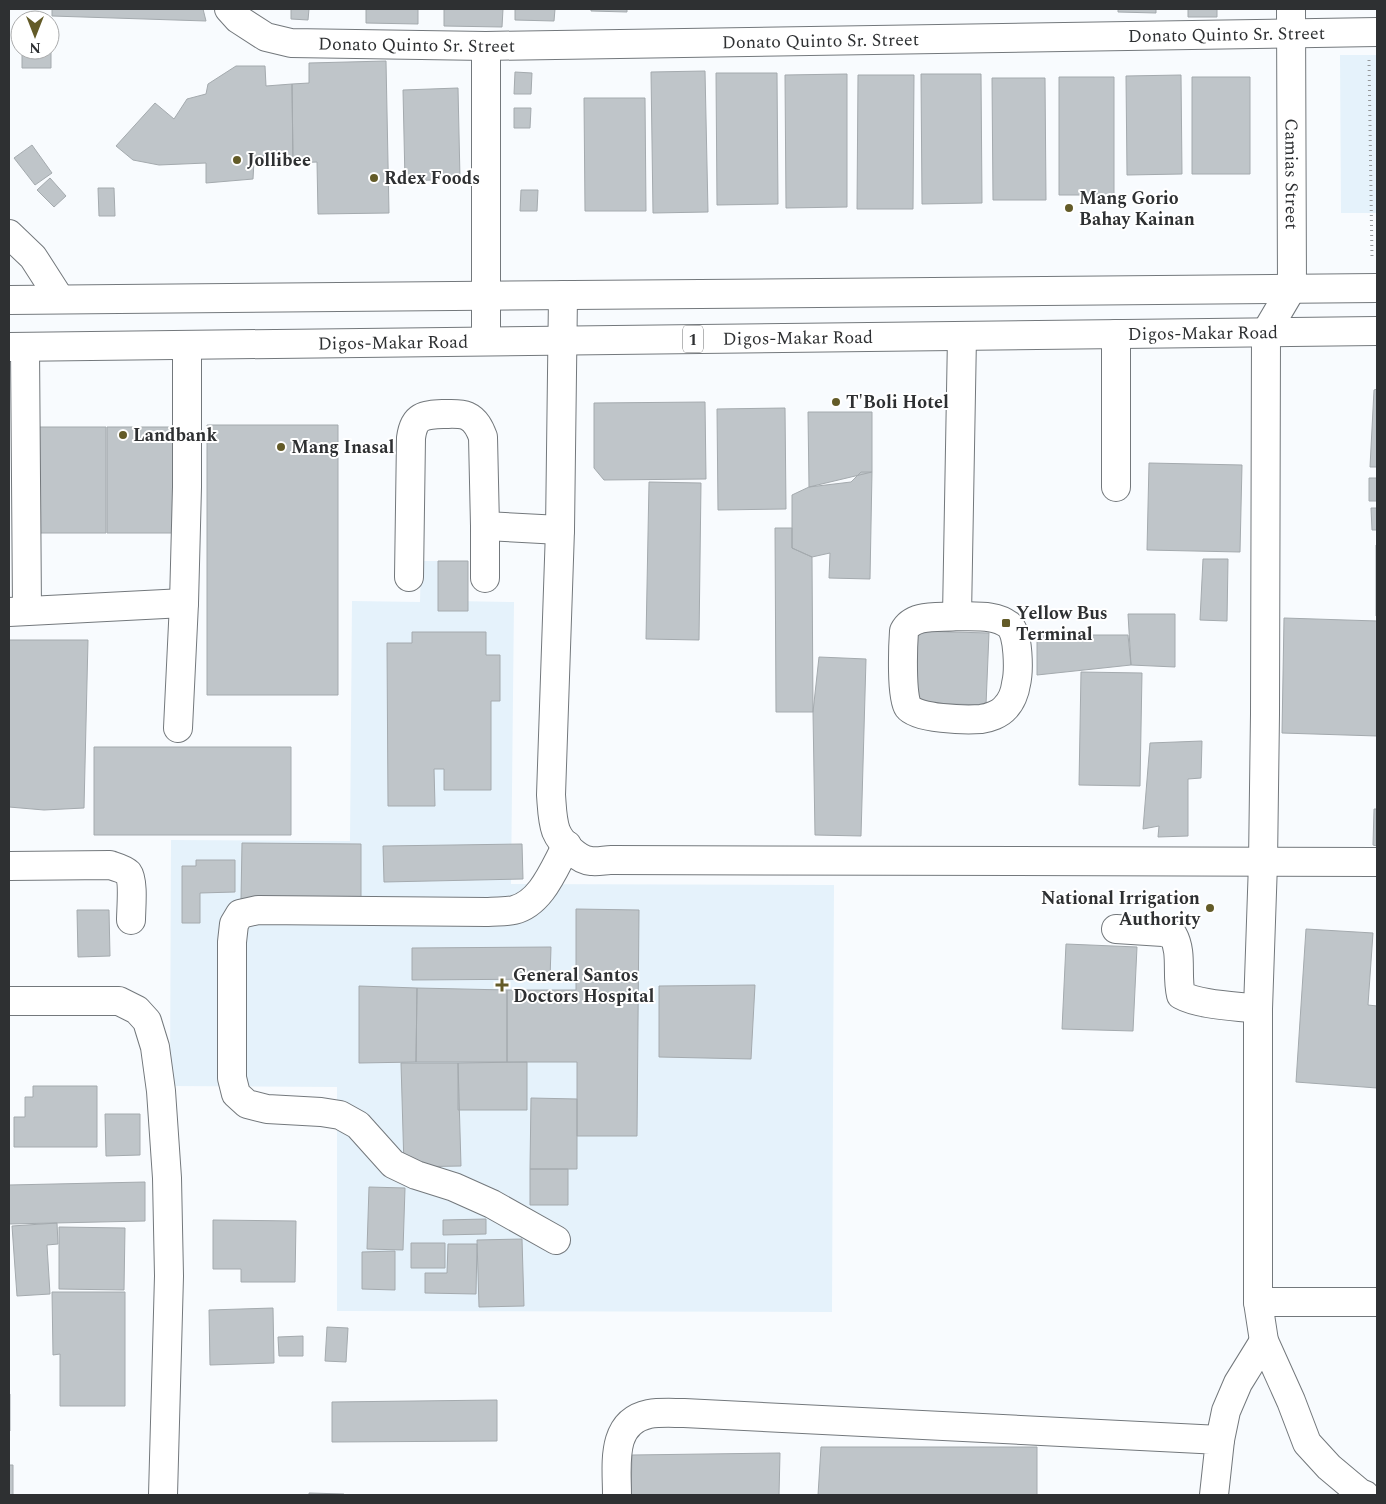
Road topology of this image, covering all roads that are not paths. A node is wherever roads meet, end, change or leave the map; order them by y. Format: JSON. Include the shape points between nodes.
{"nodes":[{"id":1,"x":229,"y":9,"type":"edge"},
{"id":2,"x":1291,"y":21,"type":"edge"},
{"id":3,"x":1373,"y":32,"type":"edge"},
{"id":4,"x":486,"y":46,"type":"junction"},
{"id":5,"x":9,"y":234,"type":"edge"},
{"id":6,"x":1292,"y":288,"type":"junction"},
{"id":7,"x":1375,"y":288,"type":"edge"},
{"id":8,"x":562,"y":295,"type":"junction"},
{"id":9,"x":486,"y":296,"type":"junction"},
{"id":10,"x":60,"y":299,"type":"junction"},
{"id":11,"x":9,"y":300,"type":"edge"},
{"id":12,"x":1377,"y":331,"type":"edge"},
{"id":13,"x":1266,"y":332,"type":"junction"},
{"id":14,"x":1116,"y":334,"type":"junction"},
{"id":15,"x":962,"y":336,"type":"junction"},
{"id":16,"x":562,"y":340,"type":"junction"},
{"id":17,"x":486,"y":341,"type":"junction"},
{"id":18,"x":187,"y":345,"type":"junction"},
{"id":19,"x":17,"y":347,"type":"edge"},
{"id":20,"x":1116,"y":487,"type":"dead end"},
{"id":21,"x":485,"y":526,"type":"junction"},
{"id":22,"x":560,"y":530,"type":"junction"},
{"id":23,"x":409,"y":577,"type":"dead end"},
{"id":24,"x":486,"y":578,"type":"dead end"},
{"id":25,"x":184,"y":603,"type":"junction"},
{"id":26,"x":18,"y":611,"type":"edge"},
{"id":27,"x":957,"y":616,"type":"junction"},
{"id":28,"x":178,"y":728,"type":"dead end"},
{"id":29,"x":567,"y":845,"type":"junction"},
{"id":30,"x":1263,"y":862,"type":"junction"},
{"id":31,"x":1377,"y":862,"type":"edge"},
{"id":32,"x":9,"y":866,"type":"edge"},
{"id":33,"x":131,"y":920,"type":"dead end"},
{"id":34,"x":1116,"y":930,"type":"dead end"},
{"id":35,"x":9,"y":1001,"type":"edge"},
{"id":36,"x":1258,"y":1010,"type":"junction"},
{"id":37,"x":556,"y":1240,"type":"dead end"},
{"id":38,"x":1258,"y":1302,"type":"junction"},
{"id":39,"x":1377,"y":1302,"type":"edge"},
{"id":40,"x":1264,"y":1341,"type":"junction"},
{"id":41,"x":1220,"y":1440,"type":"junction"},
{"id":42,"x":163,"y":1495,"type":"edge"},
{"id":43,"x":616,"y":1495,"type":"edge"},
{"id":44,"x":1214,"y":1495,"type":"edge"},
{"id":45,"x":1366,"y":1495,"type":"edge"}],
"edges":[{"from":1,"to":4,"type":"street","name":"Donato Quinto Sr. Street","via":[[238,19],[266,37],[291,43]]},
{"from":2,"to":3,"type":"street","name":"Donato Quinto Sr. Street"},
{"from":2,"to":4,"type":"street","name":"Donato Quinto Sr. Street"},
{"from":2,"to":6,"type":"street","name":"Camias Street"},
{"from":4,"to":9,"type":"street"},
{"from":5,"to":10,"type":"street","via":[[33,257]]},
{"from":6,"to":7,"type":"street"},
{"from":6,"to":8,"type":"street"},
{"from":6,"to":13,"type":"street"},
{"from":8,"to":9,"type":"street"},
{"from":8,"to":16,"type":"street"},
{"from":9,"to":10,"type":"street"},
{"from":9,"to":17,"type":"street"},
{"from":10,"to":11,"type":"street"},
{"from":12,"to":13,"type":"street","name":"Digos-Makar Road","number":"1"},
{"from":13,"to":14,"type":"street","name":"Digos-Makar Road","number":"1"},
{"from":13,"to":30,"type":"street"},
{"from":14,"to":15,"type":"street","name":"Digos-Makar Road","number":"1"},
{"from":14,"to":20,"type":"street"},
{"from":15,"to":16,"type":"street","name":"Digos-Makar Road","number":"1"},
{"from":15,"to":27,"type":"street"},
{"from":16,"to":17,"type":"street","name":"Digos-Makar Road","number":"1"},
{"from":16,"to":22,"type":"street"},
{"from":17,"to":18,"type":"street","name":"Digos-Makar Road","number":"1"},
{"from":18,"to":19,"type":"street","name":"Digos-Makar Road","number":"1"},
{"from":18,"to":25,"type":"street"},
{"from":19,"to":26,"type":"street"},
{"from":21,"to":22,"type":"street"},
{"from":21,"to":23,"type":"street","via":[[483,437],[477,424],[468,416],[457,414],[426,415],[416,421],[411,438]]},
{"from":21,"to":24,"type":"street"},
{"from":22,"to":29,"type":"street","via":[[551,795],[556,831]]},
{"from":25,"to":26,"type":"street"},
{"from":25,"to":28,"type":"street"},
{"from":27,"to":27,"type":"street","via":[[998,618],[1011,626],[1015,636],[1017,683],[1013,696],[996,715],[982,719],[927,717],[914,713],[906,705],[904,631],[908,624],[916,619]]},
{"from":29,"to":30,"type":"street","via":[[580,857],[591,861]]},
{"from":29,"to":37,"type":"street","via":[[537,895],[515,910],[258,910],[240,914],[234,924],[232,942],[232,1078],[236,1094],[247,1104],[267,1109],[340,1115],[358,1125],[393,1164],[492,1204]]},
{"from":30,"to":31,"type":"street"},
{"from":30,"to":36,"type":"street"},
{"from":32,"to":33,"type":"street","via":[[110,865],[121,869],[131,882]]},
{"from":34,"to":36,"type":"street","via":[[1173,935],[1177,942],[1180,995]]},
{"from":35,"to":42,"type":"street","via":[[119,1001],[137,1010],[147,1021],[161,1091],[167,1178],[169,1276]]},
{"from":36,"to":38,"type":"street"},
{"from":38,"to":39,"type":"street"},
{"from":38,"to":40,"type":"street"},
{"from":40,"to":41,"type":"street","via":[[1238,1383],[1226,1411]]},
{"from":40,"to":45,"type":"street","via":[[1308,1443],[1329,1467]]},
{"from":41,"to":43,"type":"street","via":[[684,1413],[649,1414],[630,1422],[619,1438]]},
{"from":41,"to":44,"type":"street"}]}
